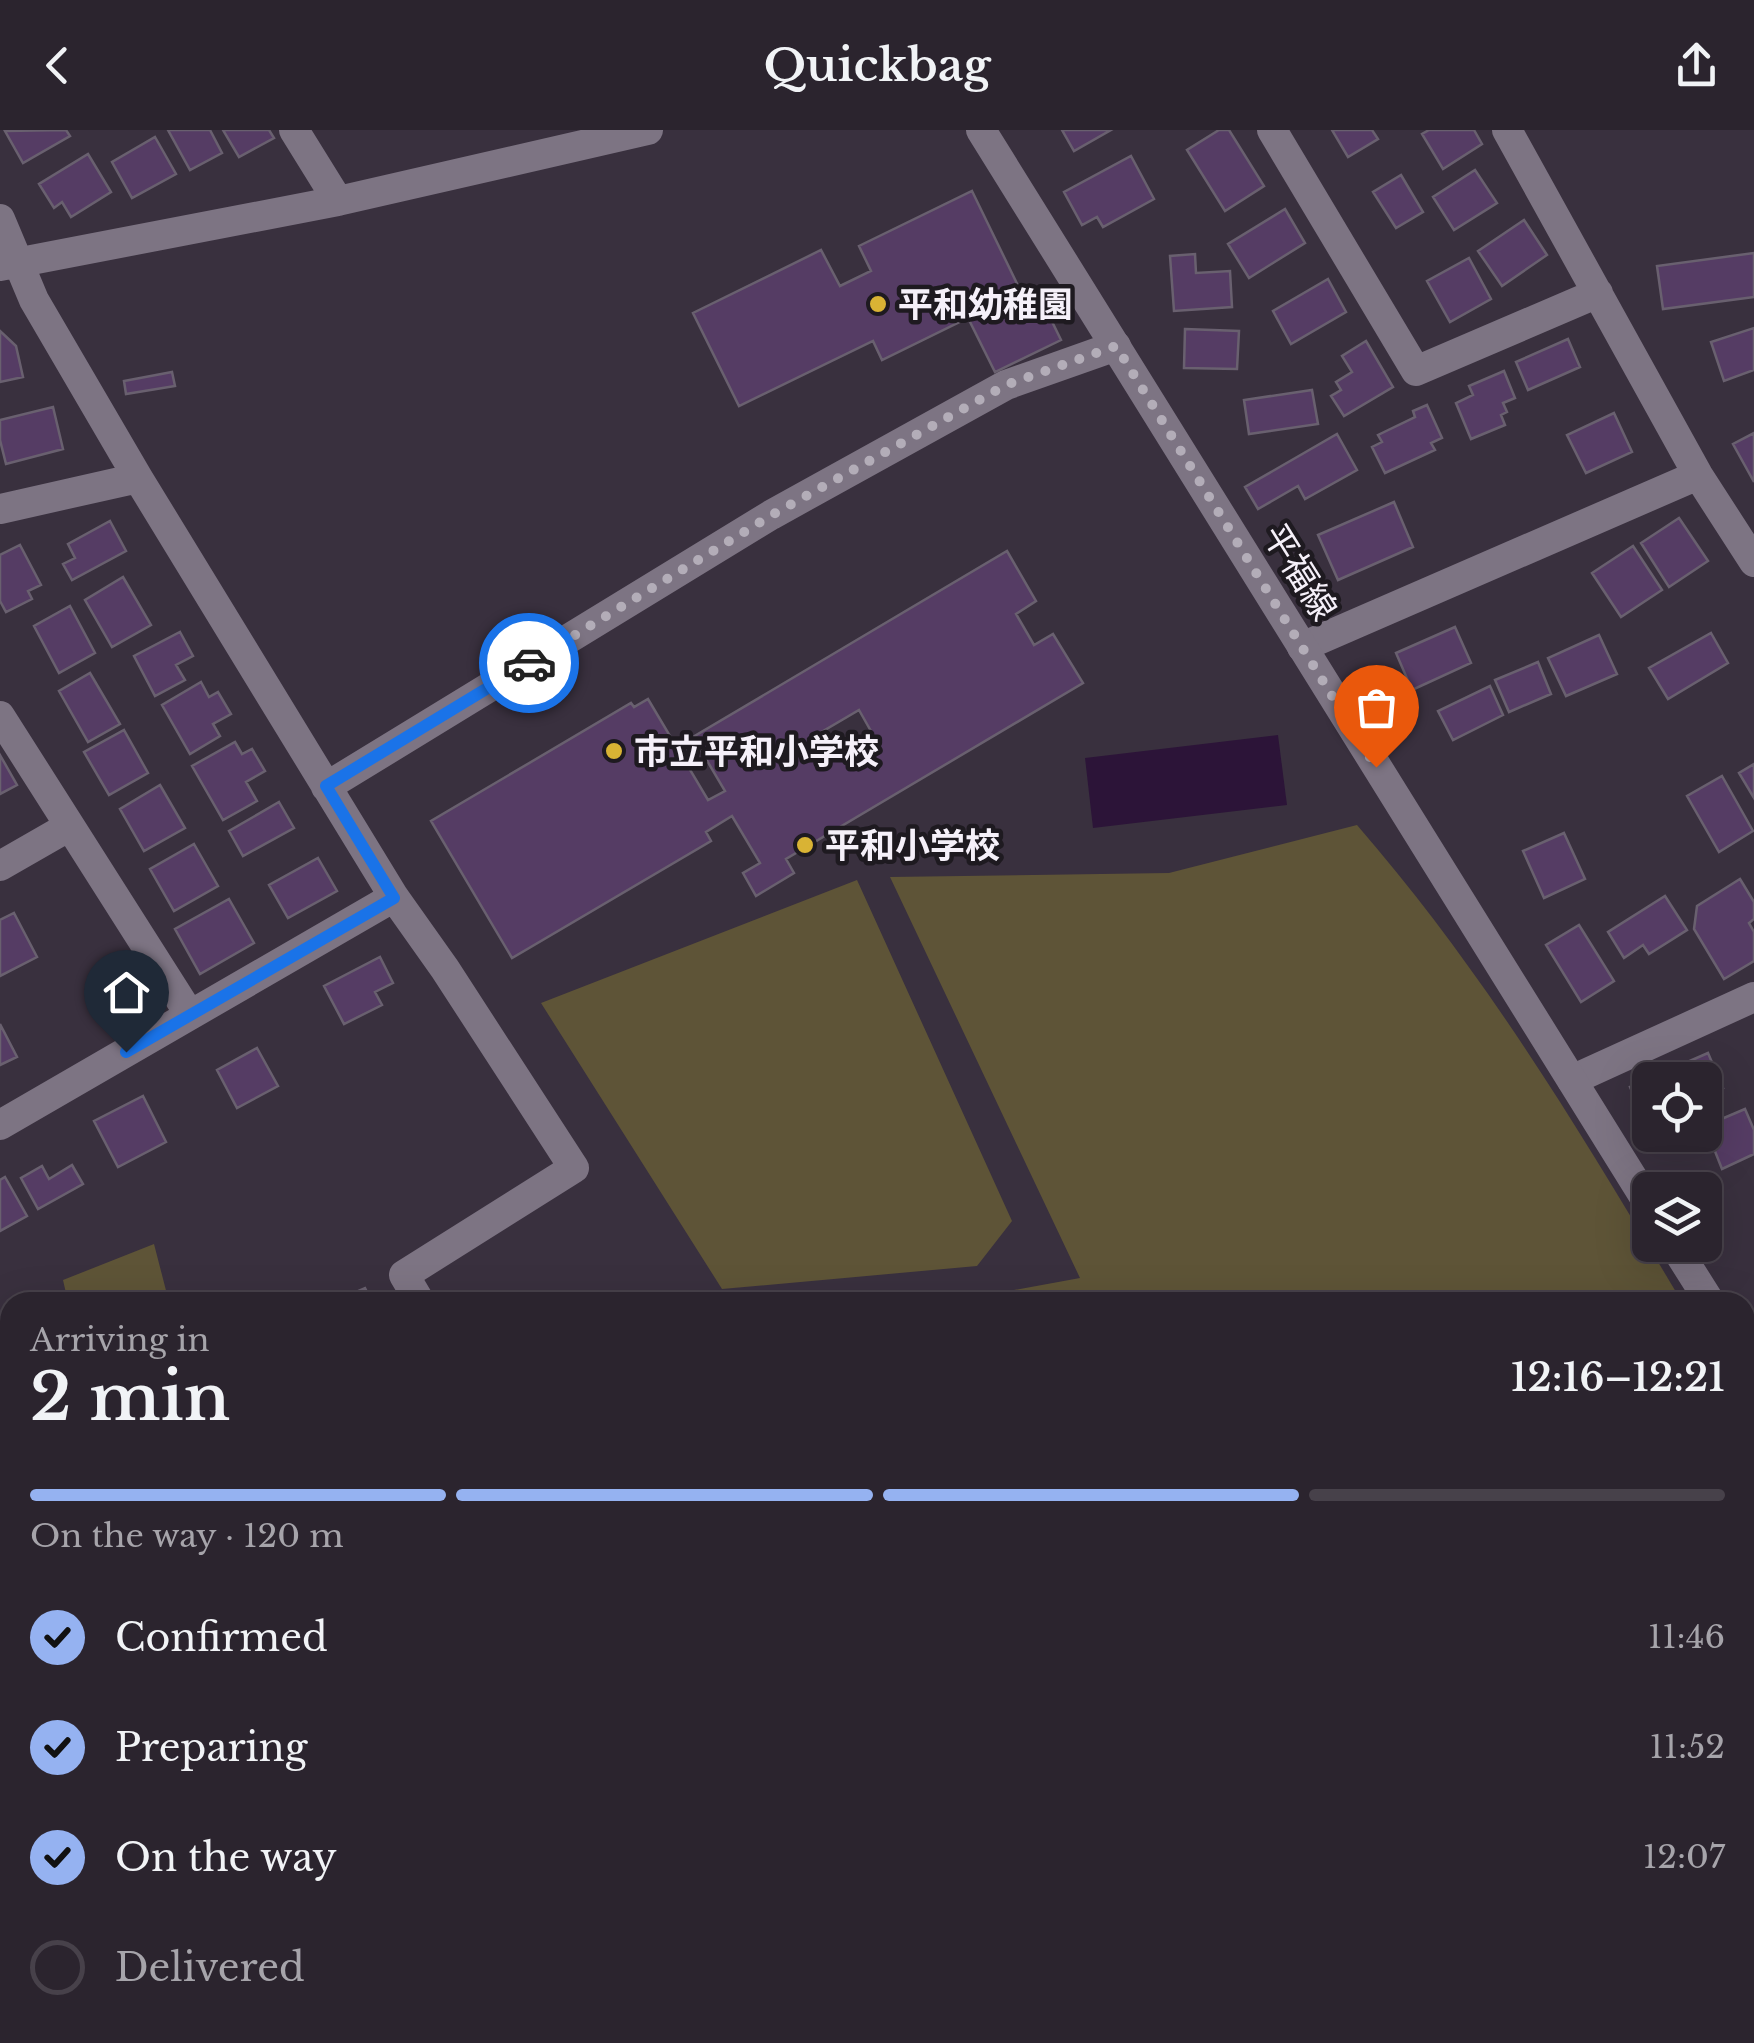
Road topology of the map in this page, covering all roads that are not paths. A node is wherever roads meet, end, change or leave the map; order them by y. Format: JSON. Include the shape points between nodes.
{"nodes":[{"id":1,"x":294,"y":130,"type":"edge"},
{"id":2,"x":648,"y":130,"type":"edge"},
{"id":3,"x":982,"y":130,"type":"edge"},
{"id":4,"x":1272,"y":130,"type":"edge"},
{"id":5,"x":1507,"y":130,"type":"edge"},
{"id":6,"x":607,"y":134,"type":"edge"},
{"id":7,"x":338,"y":201,"type":"junction"},
{"id":8,"x":0,"y":220,"type":"edge"},
{"id":9,"x":10,"y":264,"type":"edge"},
{"id":10,"x":1598,"y":292,"type":"junction"},
{"id":11,"x":1116,"y":346,"type":"junction"},
{"id":12,"x":1698,"y":476,"type":"junction"},
{"id":13,"x":138,"y":478,"type":"junction"},
{"id":14,"x":0,"y":508,"type":"edge"},
{"id":15,"x":1754,"y":562,"type":"edge"},
{"id":16,"x":1302,"y":647,"type":"junction"},
{"id":17,"x":0,"y":716,"type":"edge"},
{"id":18,"x":326,"y":786,"type":"junction"},
{"id":19,"x":68,"y":826,"type":"junction"},
{"id":20,"x":0,"y":866,"type":"edge"},
{"id":21,"x":394,"y":898,"type":"junction"},
{"id":22,"x":1754,"y":997,"type":"edge"},
{"id":23,"x":190,"y":1015,"type":"junction"},
{"id":24,"x":1572,"y":1080,"type":"junction"},
{"id":25,"x":0,"y":1125,"type":"edge"},
{"id":26,"x":1632,"y":1177,"type":"edge"},
{"id":27,"x":1685,"y":1262,"type":"edge"},
{"id":28,"x":414,"y":1292,"type":"edge"},
{"id":29,"x":1704,"y":1292,"type":"edge"}],
"edges":[{"from":1,"to":7,"type":"street"},
{"from":2,"to":6,"type":"street"},
{"from":3,"to":11,"type":"street","name":"平福線"},
{"from":4,"to":10,"type":"street","via":[[1416,370]]},
{"from":5,"to":10,"type":"street"},
{"from":6,"to":7,"type":"street"},
{"from":7,"to":9,"type":"street"},
{"from":8,"to":9,"type":"street"},
{"from":9,"to":13,"type":"street"},
{"from":10,"to":12,"type":"street"},
{"from":11,"to":16,"type":"street","name":"平福線"},
{"from":11,"to":18,"type":"street","via":[[1006,385],[772,515]]},
{"from":12,"to":15,"type":"street"},
{"from":12,"to":16,"type":"street"},
{"from":13,"to":14,"type":"street"},
{"from":13,"to":18,"type":"street"},
{"from":16,"to":24,"type":"street","name":"平福線"},
{"from":17,"to":19,"type":"street"},
{"from":18,"to":21,"type":"street"},
{"from":19,"to":20,"type":"street"},
{"from":19,"to":23,"type":"street"},
{"from":21,"to":23,"type":"street"},
{"from":21,"to":28,"type":"street","via":[[574,1168],[404,1275]]},
{"from":22,"to":24,"type":"street"},
{"from":23,"to":25,"type":"street"},
{"from":24,"to":26,"type":"street","name":"平福線"},
{"from":27,"to":29,"type":"street"}]}
